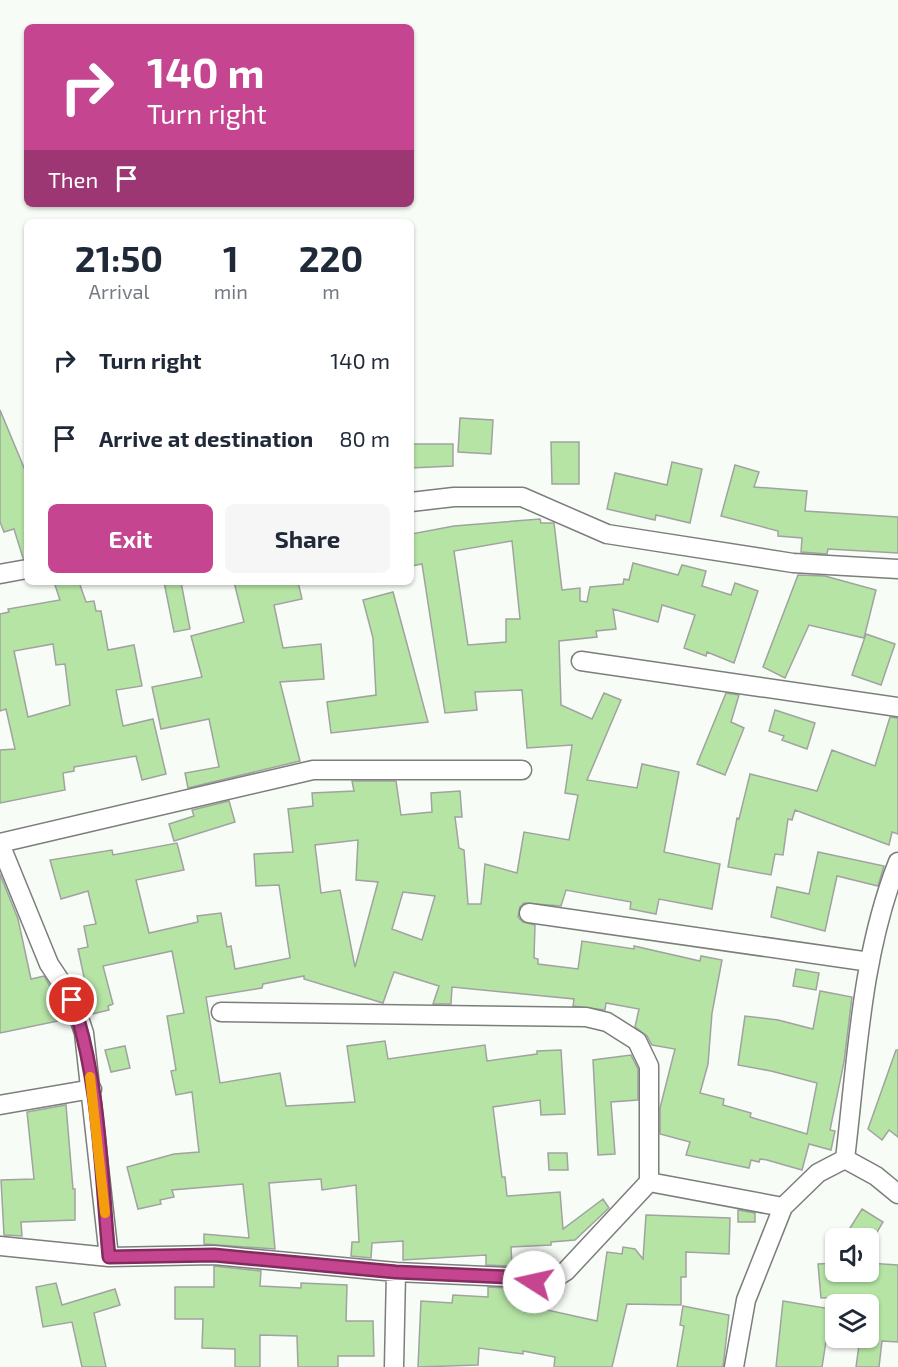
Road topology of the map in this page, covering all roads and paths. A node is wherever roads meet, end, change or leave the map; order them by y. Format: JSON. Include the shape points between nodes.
{"nodes":[{"id":1,"x":414,"y":502,"type":"edge"},
{"id":2,"x":898,"y":569,"type":"edge"},
{"id":3,"x":24,"y":570,"type":"edge"},
{"id":4,"x":0,"y":574,"type":"edge"},
{"id":5,"x":581,"y":661,"type":"dead end"},
{"id":6,"x":898,"y":707,"type":"edge"},
{"id":7,"x":522,"y":770,"type":"dead end"},
{"id":8,"x":0,"y":843,"type":"edge"},
{"id":9,"x":898,"y":862,"type":"edge"},
{"id":10,"x":894,"y":887,"type":"edge"},
{"id":11,"x":529,"y":914,"type":"dead end"},
{"id":12,"x":870,"y":962,"type":"junction"},
{"id":13,"x":221,"y":1012,"type":"dead end"},
{"id":14,"x":92,"y":1089,"type":"junction"},
{"id":15,"x":0,"y":1105,"type":"edge"},
{"id":16,"x":845,"y":1159,"type":"junction"},
{"id":17,"x":649,"y":1182,"type":"junction"},
{"id":18,"x":898,"y":1194,"type":"edge"},
{"id":19,"x":783,"y":1207,"type":"junction"},
{"id":20,"x":0,"y":1246,"type":"edge"},
{"id":21,"x":109,"y":1257,"type":"junction"},
{"id":22,"x":396,"y":1272,"type":"junction"},
{"id":23,"x":394,"y":1367,"type":"edge"},
{"id":24,"x":734,"y":1367,"type":"edge"}],
"edges":[{"from":1,"to":2,"type":"street","via":[[522,497],[607,534],[793,562]]},
{"from":3,"to":4,"type":"street"},
{"from":5,"to":6,"type":"street"},
{"from":7,"to":8,"type":"street","via":[[313,770]]},
{"from":8,"to":14,"type":"street","via":[[49,964],[72,1000],[84,1033]]},
{"from":9,"to":10,"type":"street"},
{"from":10,"to":12,"type":"street"},
{"from":11,"to":12,"type":"street"},
{"from":12,"to":16,"type":"street"},
{"from":13,"to":17,"type":"street","via":[[586,1017],[608,1022],[637,1041],[649,1066]]},
{"from":14,"to":15,"type":"street"},
{"from":14,"to":21,"type":"street"},
{"from":16,"to":18,"type":"street"},
{"from":16,"to":19,"type":"street","via":[[818,1173]]},
{"from":17,"to":19,"type":"street"},
{"from":17,"to":22,"type":"street","via":[[566,1271],[553,1279],[534,1282],[508,1277]]},
{"from":19,"to":24,"type":"street","via":[[746,1300]]},
{"from":20,"to":21,"type":"street"},
{"from":21,"to":22,"type":"street","via":[[214,1255]]},
{"from":22,"to":23,"type":"street"}]}
